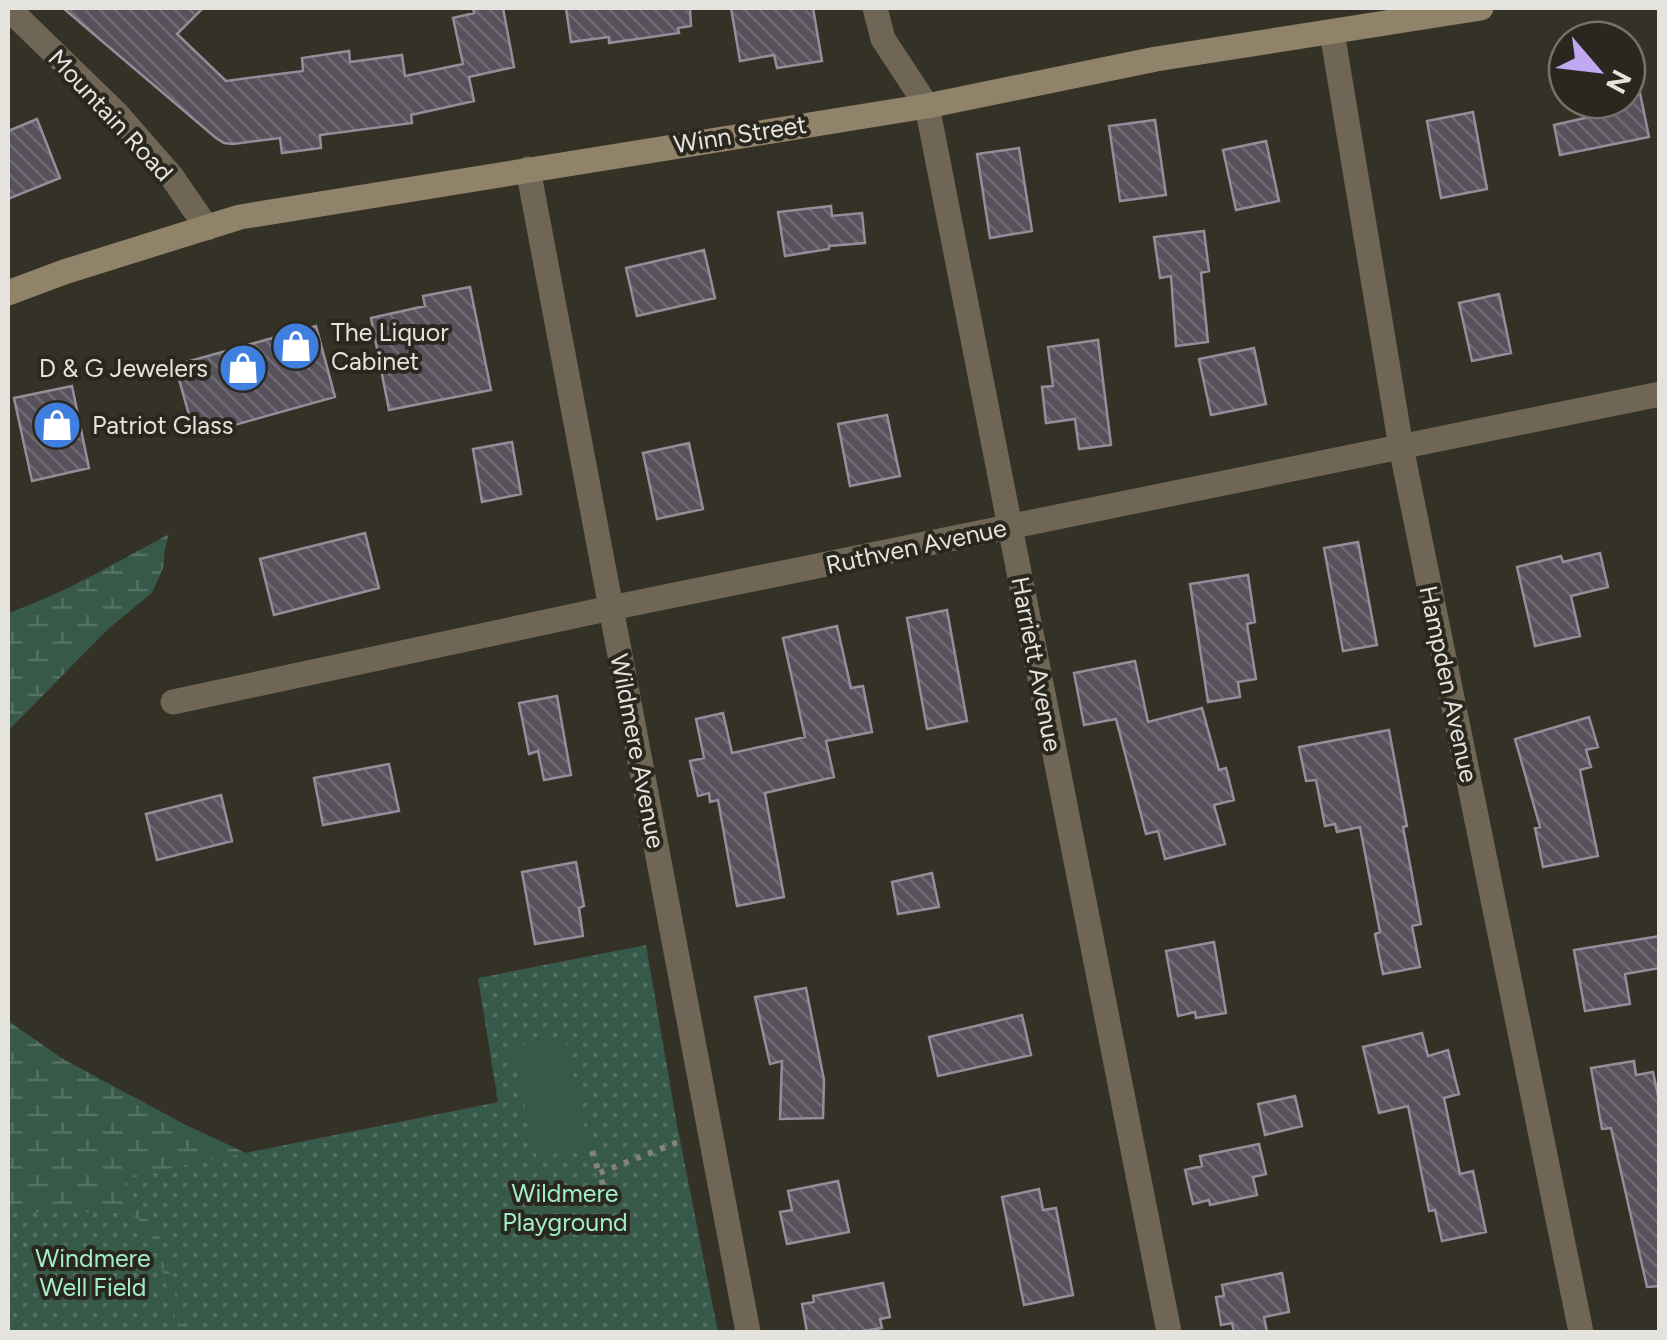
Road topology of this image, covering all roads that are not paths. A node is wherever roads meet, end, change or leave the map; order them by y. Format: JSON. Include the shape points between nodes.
{"nodes":[{"id":1,"x":8,"y":8,"type":"edge"},
{"id":2,"x":875,"y":8,"type":"edge"},
{"id":3,"x":1480,"y":8,"type":"edge"},
{"id":4,"x":1332,"y":32,"type":"junction"},
{"id":5,"x":926,"y":106,"type":"junction"},
{"id":6,"x":528,"y":170,"type":"junction"},
{"id":7,"x":207,"y":228,"type":"junction"},
{"id":8,"x":8,"y":294,"type":"edge"},
{"id":9,"x":1660,"y":394,"type":"edge"},
{"id":10,"x":1401,"y":447,"type":"junction"},
{"id":11,"x":1010,"y":526,"type":"junction"},
{"id":12,"x":611,"y":608,"type":"junction"},
{"id":13,"x":173,"y":702,"type":"dead end"},
{"id":14,"x":748,"y":1332,"type":"edge"},
{"id":15,"x":1169,"y":1332,"type":"edge"},
{"id":16,"x":1581,"y":1332,"type":"edge"}],
"edges":[{"from":1,"to":7,"type":"street","name":"Mountain Road","via":[[117,114]]},
{"from":2,"to":5,"type":"street","name":"Harriett Avenue","via":[[883,39]]},
{"from":3,"to":4,"type":"main road","name":"Winn Street"},
{"from":4,"to":5,"type":"main road","name":"Winn Street"},
{"from":4,"to":10,"type":"street","name":"Hampden Avenue"},
{"from":5,"to":6,"type":"main road","name":"Winn Street"},
{"from":5,"to":11,"type":"street","name":"Harriett Avenue"},
{"from":6,"to":7,"type":"main road","name":"Winn Street"},
{"from":6,"to":12,"type":"street","name":"Wildmere Avenue"},
{"from":7,"to":8,"type":"main road","name":"Winn Street"},
{"from":9,"to":10,"type":"street","name":"Ruthven Avenue"},
{"from":10,"to":11,"type":"street","name":"Ruthven Avenue"},
{"from":10,"to":16,"type":"street","name":"Hampden Avenue"},
{"from":11,"to":12,"type":"street","name":"Ruthven Avenue"},
{"from":11,"to":15,"type":"street","name":"Harriett Avenue"},
{"from":12,"to":13,"type":"street","name":"Ruthven Avenue"},
{"from":12,"to":14,"type":"street","name":"Wildmere Avenue"}]}
